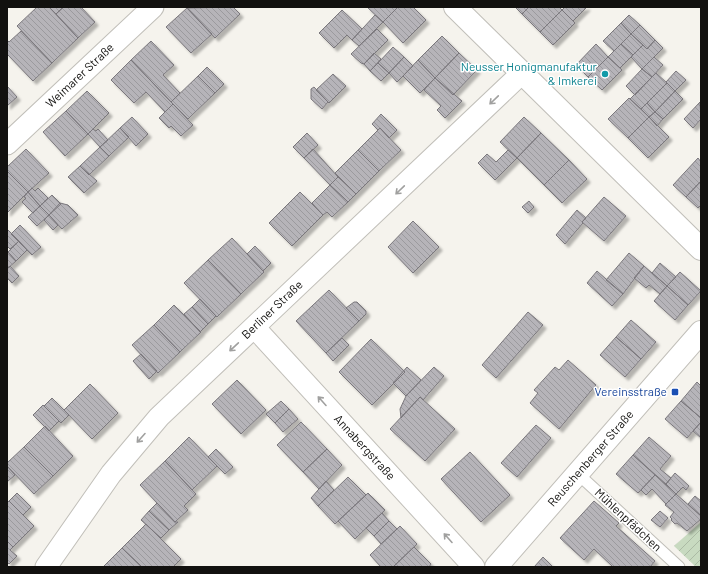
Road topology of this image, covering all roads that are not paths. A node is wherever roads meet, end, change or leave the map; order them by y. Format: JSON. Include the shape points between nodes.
{"nodes":[{"id":1,"x":153,"y":7,"type":"edge"},
{"id":2,"x":455,"y":7,"type":"edge"},
{"id":3,"x":522,"y":73,"type":"junction"},
{"id":4,"x":7,"y":144,"type":"edge"},
{"id":5,"x":701,"y":249,"type":"edge"},
{"id":6,"x":255,"y":328,"type":"junction"},
{"id":7,"x":701,"y":332,"type":"edge"},
{"id":8,"x":578,"y":474,"type":"junction"},
{"id":9,"x":46,"y":567,"type":"edge"},
{"id":10,"x":474,"y":567,"type":"edge"},
{"id":11,"x":496,"y":567,"type":"edge"},
{"id":12,"x":679,"y":567,"type":"edge"}],
"edges":[{"from":1,"to":4,"type":"street","name":"Weimarer Straße"},
{"from":2,"to":3,"type":"main road"},
{"from":3,"to":5,"type":"main road"},
{"from":3,"to":6,"type":"street","name":"Berliner Straße","one_way":true},
{"from":6,"to":9,"type":"street","name":"Berliner Straße","one_way":true,"via":[[159,417],[133,446]]},
{"from":10,"to":6,"type":"street","name":"Annabergstraße","one_way":true},
{"from":7,"to":8,"type":"main road","name":"Reuschenberger Straße"},
{"from":8,"to":11,"type":"main road","name":"Reuschenberger Straße"},
{"from":8,"to":12,"type":"lane","name":"Mühlenpfädchen"}]}
